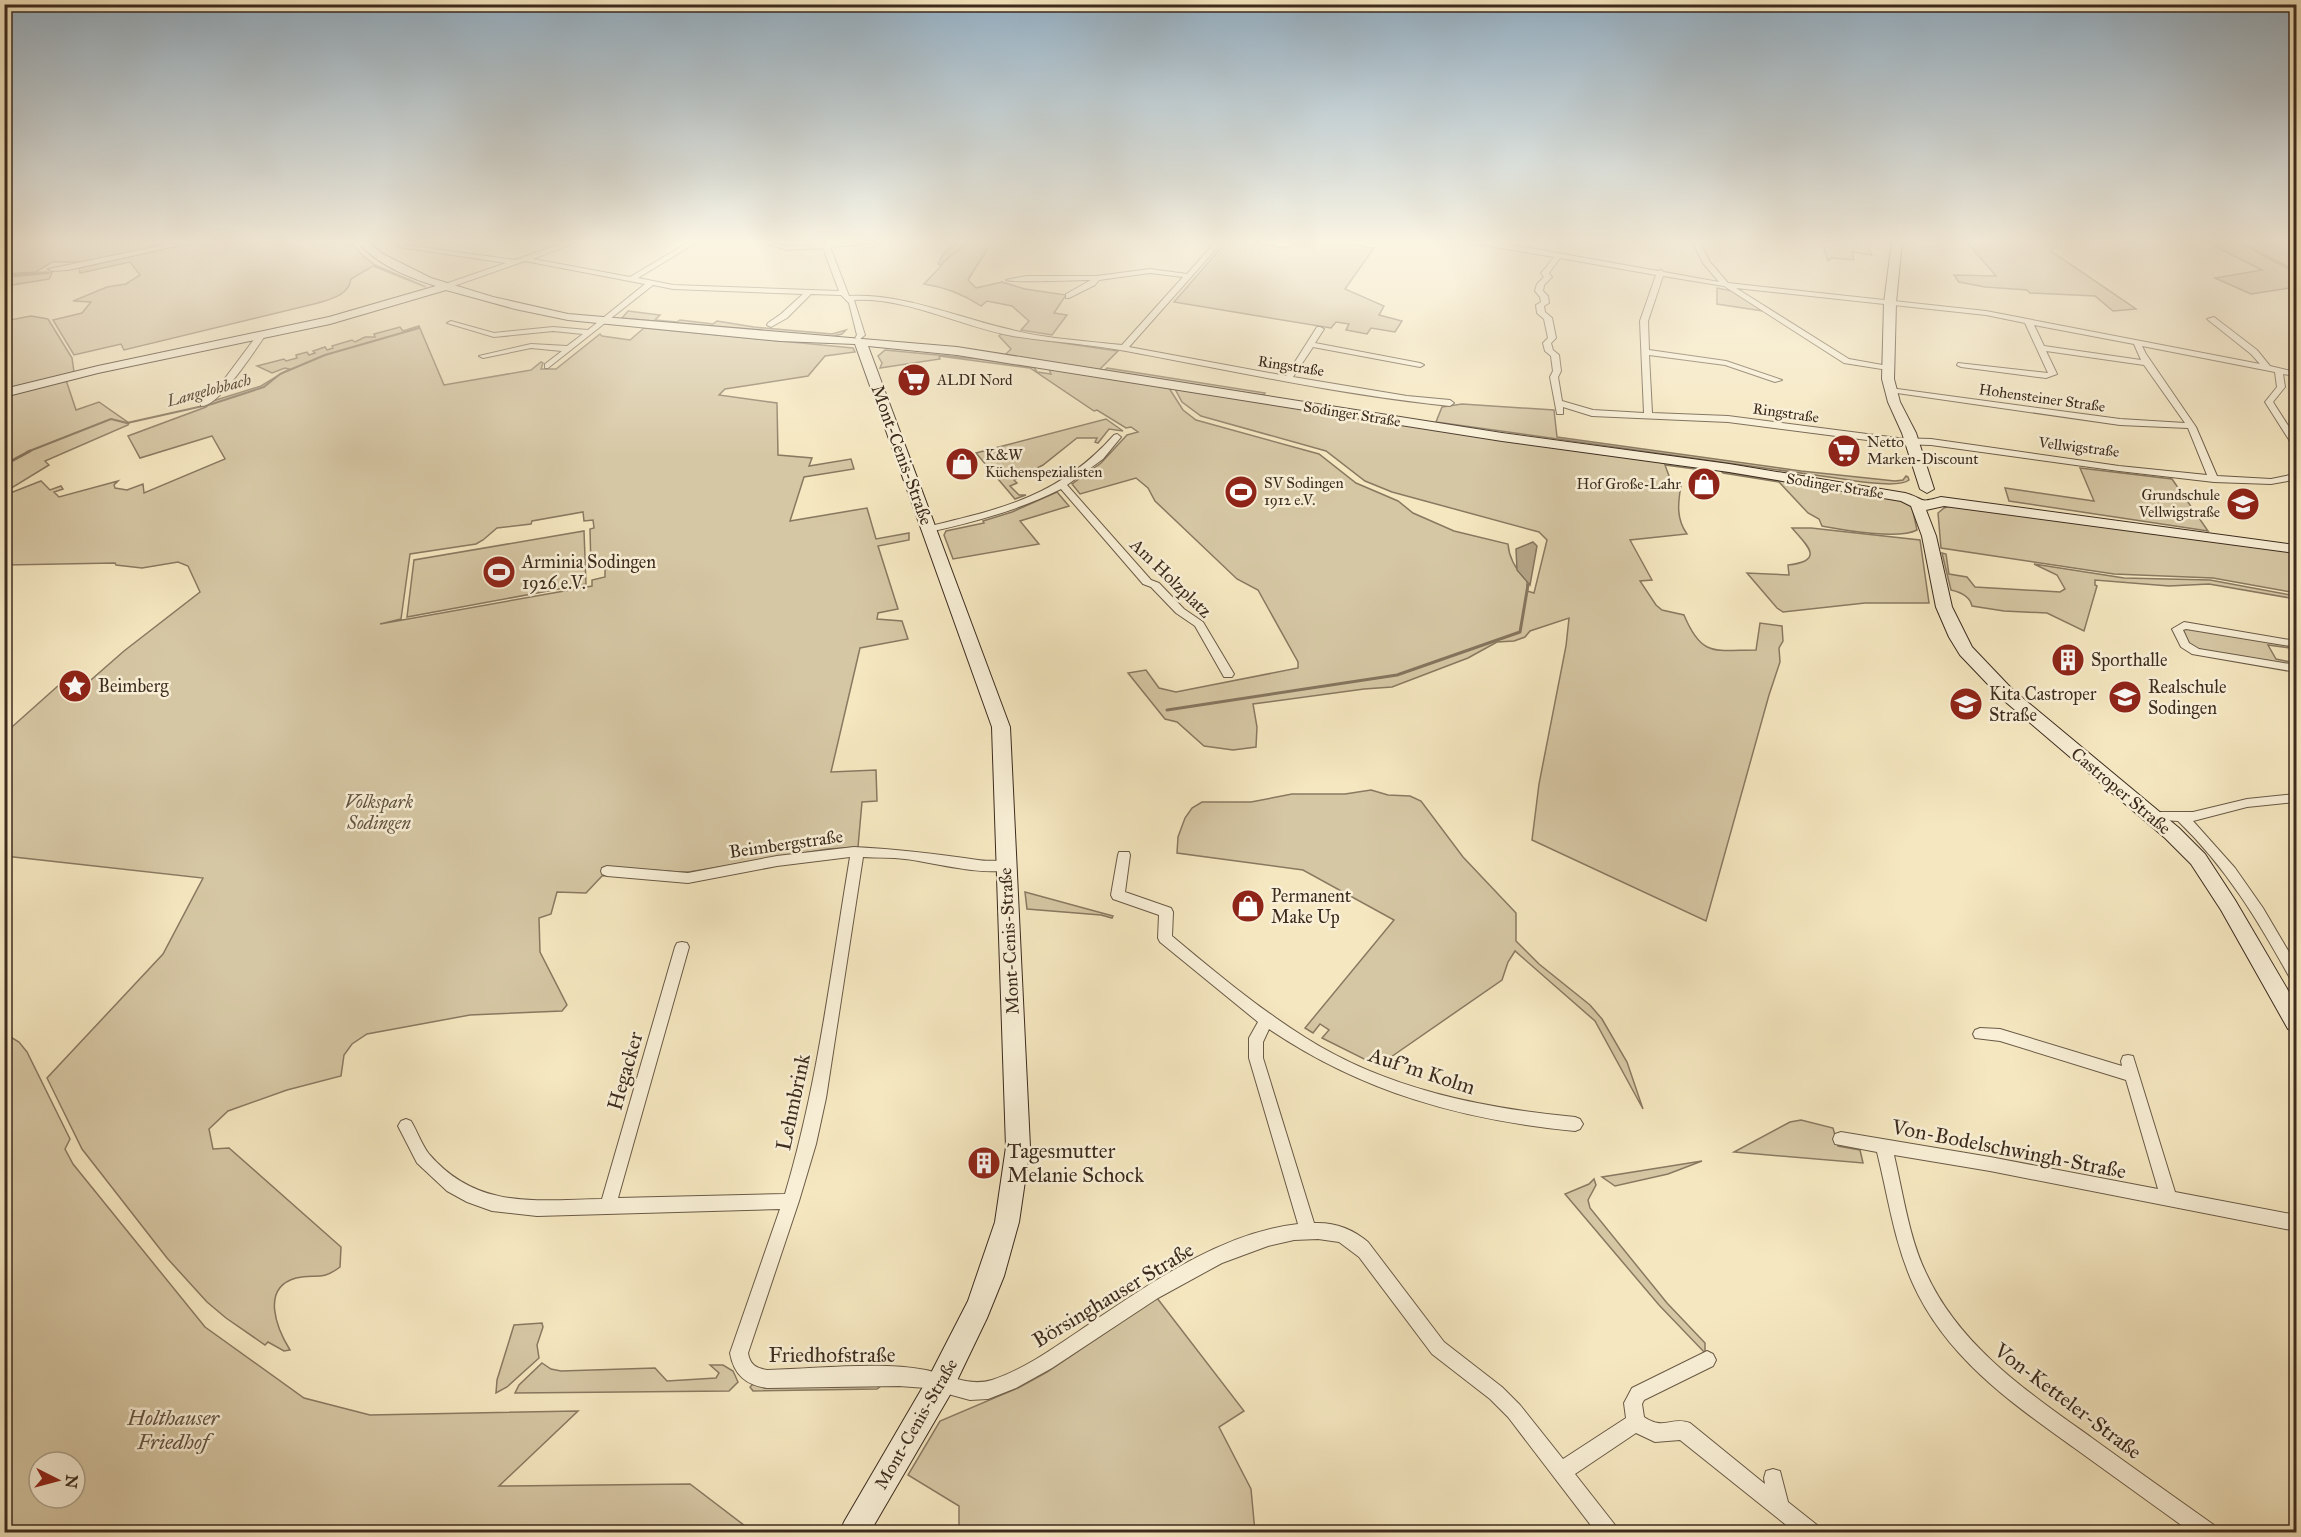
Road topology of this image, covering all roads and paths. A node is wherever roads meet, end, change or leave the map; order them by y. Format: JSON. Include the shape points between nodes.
{"nodes":[{"id":1,"x":355,"y":313,"type":"edge"},
{"id":2,"x":553,"y":313,"type":"edge"},
{"id":3,"x":614,"y":313,"type":"edge"},
{"id":4,"x":787,"y":313,"type":"edge"},
{"id":5,"x":855,"y":313,"type":"edge"},
{"id":6,"x":941,"y":313,"type":"edge"},
{"id":7,"x":1156,"y":313,"type":"edge"},
{"id":8,"x":1542,"y":313,"type":"edge"},
{"id":9,"x":1646,"y":313,"type":"edge"},
{"id":10,"x":1771,"y":313,"type":"edge"},
{"id":11,"x":1890,"y":313,"type":"edge"},
{"id":12,"x":1977,"y":313,"type":"edge"},
{"id":13,"x":2211,"y":319,"type":"dead end"},
{"id":14,"x":605,"y":320,"type":"junction"},
{"id":15,"x":2028,"y":321,"type":"junction"},
{"id":16,"x":451,"y":323,"type":"dead end"},
{"id":17,"x":1320,"y":329,"type":"dead end"},
{"id":18,"x":769,"y":330,"type":"junction"},
{"id":19,"x":590,"y":332,"type":"junction"},
{"id":20,"x":261,"y":336,"type":"junction"},
{"id":21,"x":861,"y":342,"type":"junction"},
{"id":22,"x":2137,"y":343,"type":"junction"},
{"id":23,"x":1310,"y":344,"type":"junction"},
{"id":24,"x":1124,"y":348,"type":"junction"},
{"id":25,"x":2041,"y":348,"type":"junction"},
{"id":26,"x":568,"y":349,"type":"junction"},
{"id":27,"x":1645,"y":352,"type":"junction"},
{"id":28,"x":483,"y":356,"type":"dead end"},
{"id":29,"x":2148,"y":363,"type":"junction"},
{"id":30,"x":1420,"y":365,"type":"dead end"},
{"id":31,"x":1960,"y":365,"type":"dead end"},
{"id":32,"x":548,"y":366,"type":"dead end"},
{"id":33,"x":1887,"y":368,"type":"junction"},
{"id":34,"x":2267,"y":368,"type":"junction"},
{"id":35,"x":2279,"y":371,"type":"junction"},
{"id":36,"x":2296,"y":374,"type":"edge"},
{"id":37,"x":1287,"y":379,"type":"junction"},
{"id":38,"x":1778,"y":380,"type":"dead end"},
{"id":39,"x":1890,"y":390,"type":"junction"},
{"id":40,"x":4,"y":393,"type":"edge"},
{"id":41,"x":1450,"y":403,"type":"dead end"},
{"id":42,"x":204,"y":404,"type":"dead end"},
{"id":43,"x":1648,"y":416,"type":"junction"},
{"id":44,"x":2191,"y":426,"type":"junction"},
{"id":45,"x":1118,"y":436,"type":"dead end"},
{"id":46,"x":1912,"y":441,"type":"junction"},
{"id":47,"x":2296,"y":444,"type":"edge"},
{"id":48,"x":2293,"y":477,"type":"edge"},
{"id":49,"x":2214,"y":479,"type":"junction"},
{"id":50,"x":1061,"y":484,"type":"junction"},
{"id":51,"x":1922,"y":496,"type":"junction"},
{"id":52,"x":929,"y":529,"type":"junction"},
{"id":53,"x":2296,"y":549,"type":"edge"},
{"id":54,"x":2296,"y":644,"type":"edge"},
{"id":55,"x":2296,"y":669,"type":"edge"},
{"id":56,"x":1228,"y":674,"type":"dead end"},
{"id":57,"x":2296,"y":798,"type":"edge"},
{"id":58,"x":2183,"y":823,"type":"junction"},
{"id":59,"x":857,"y":852,"type":"junction"},
{"id":60,"x":1124,"y":855,"type":"dead end"},
{"id":61,"x":1006,"y":867,"type":"junction"},
{"id":62,"x":607,"y":871,"type":"dead end"},
{"id":63,"x":682,"y":947,"type":"dead end"},
{"id":64,"x":2296,"y":976,"type":"edge"},
{"id":65,"x":1268,"y":1021,"type":"junction"},
{"id":66,"x":2296,"y":1023,"type":"edge"},
{"id":67,"x":1980,"y":1034,"type":"dead end"},
{"id":68,"x":1575,"y":1124,"type":"dead end"},
{"id":69,"x":406,"y":1126,"type":"dead end"},
{"id":70,"x":1841,"y":1139,"type":"dead end"},
{"id":71,"x":1884,"y":1146,"type":"junction"},
{"id":72,"x":2169,"y":1200,"type":"junction"},
{"id":73,"x":791,"y":1201,"type":"junction"},
{"id":74,"x":608,"y":1206,"type":"junction"},
{"id":75,"x":2296,"y":1223,"type":"edge"},
{"id":76,"x":1308,"y":1232,"type":"junction"},
{"id":77,"x":739,"y":1353,"type":"joint"},
{"id":78,"x":1707,"y":1360,"type":"dead end"},
{"id":79,"x":941,"y":1383,"type":"junction"},
{"id":80,"x":1636,"y":1422,"type":"junction"},
{"id":81,"x":1562,"y":1474,"type":"junction"},
{"id":82,"x":1773,"y":1478,"type":"dead end"},
{"id":83,"x":1776,"y":1505,"type":"junction"},
{"id":84,"x":854,"y":1533,"type":"edge"},
{"id":85,"x":1608,"y":1533,"type":"edge"},
{"id":86,"x":1810,"y":1533,"type":"edge"},
{"id":87,"x":2207,"y":1533,"type":"edge"}],
"edges":[{"from":1,"to":20,"type":"main road"},
{"from":2,"to":14,"type":"main road","name":"Sodinger Straße"},
{"from":3,"to":14,"type":"street"},
{"from":4,"to":18,"type":"street"},
{"from":5,"to":21,"type":"street","name":"Mont-Cenis-Straße"},
{"from":6,"to":24,"type":"street","name":"Ringstraße","via":[[1012,333]]},
{"from":7,"to":24,"type":"street"},
{"from":8,"to":43,"type":"street","name":"Ringstraße","via":[[1548,318],[1552,338],[1547,343],[1555,355],[1559,407]]},
{"from":9,"to":27,"type":"street"},
{"from":10,"to":33,"type":"street","via":[[1847,361]]},
{"from":11,"to":33,"type":"main road","name":"Castroper Straße"},
{"from":12,"to":15,"type":"street"},
{"from":13,"to":34,"type":"street","via":[[2254,352]]},
{"from":14,"to":18,"type":"main road","name":"Sodinger Straße"},
{"from":14,"to":19,"type":"street"},
{"from":15,"to":22,"type":"street"},
{"from":15,"to":25,"type":"street"},
{"from":16,"to":19,"type":"street","via":[[494,335],[553,328]]},
{"from":17,"to":23,"type":"street"},
{"from":18,"to":21,"type":"main road","name":"Sodinger Straße"},
{"from":19,"to":26,"type":"street"},
{"from":20,"to":40,"type":"main road"},
{"from":20,"to":42,"type":"street","via":[[220,391]]},
{"from":21,"to":51,"type":"main road","name":"Sodinger Straße"},
{"from":21,"to":52,"type":"main road","name":"Mont-Cenis-Straße"},
{"from":22,"to":29,"type":"street"},
{"from":22,"to":34,"type":"street"},
{"from":23,"to":30,"type":"street"},
{"from":23,"to":37,"type":"street"},
{"from":24,"to":37,"type":"street","name":"Ringstraße"},
{"from":25,"to":29,"type":"street"},
{"from":25,"to":31,"type":"street","via":[[2053,372],[2050,375]]},
{"from":26,"to":28,"type":"street","via":[[531,346]]},
{"from":26,"to":32,"type":"street"},
{"from":27,"to":38,"type":"street","via":[[1709,360]]},
{"from":27,"to":43,"type":"street"},
{"from":29,"to":44,"type":"street"},
{"from":33,"to":39,"type":"main road","name":"Castroper Straße"},
{"from":34,"to":35,"type":"street"},
{"from":35,"to":36,"type":"street"},
{"from":35,"to":47,"type":"street","via":[[2281,387],[2269,402]]},
{"from":37,"to":41,"type":"street","name":"Ringstraße"},
{"from":39,"to":44,"type":"street","name":"Hohensteiner Straße","via":[[2120,422]]},
{"from":39,"to":46,"type":"main road","name":"Castroper Straße"},
{"from":43,"to":46,"type":"street","name":"Ringstraße","via":[[1728,419]]},
{"from":44,"to":49,"type":"street"},
{"from":45,"to":50,"type":"street","via":[[1099,457]]},
{"from":46,"to":49,"type":"street","name":"Vellwigstraße"},
{"from":46,"to":51,"type":"main road","name":"Castroper Straße"},
{"from":48,"to":49,"type":"street","name":"Vellwigstraße","via":[[2281,482]]},
{"from":50,"to":52,"type":"street","via":[[1008,508]]},
{"from":50,"to":56,"type":"street","name":"Am Holzplatz","via":[[1147,582],[1199,624]]},
{"from":51,"to":53,"type":"main road","name":"Sodinger Straße"},
{"from":51,"to":58,"type":"main road","name":"Castroper Straße","via":[[1944,607],[1957,637],[1976,664],[2151,816]]},
{"from":52,"to":61,"type":"main road","name":"Mont-Cenis-Straße","via":[[1001,727]]},
{"from":54,"to":55,"type":"street","via":[[2184,626],[2177,629],[2185,645],[2196,652]]},
{"from":57,"to":58,"type":"street","via":[[2247,803]]},
{"from":58,"to":64,"type":"street","name":"Castroper Straße","via":[[2240,882]]},
{"from":58,"to":66,"type":"main road","name":"Castroper Straße","via":[[2198,859]]},
{"from":59,"to":61,"type":"street","name":"Beimbergstraße"},
{"from":59,"to":62,"type":"street","name":"Beimbergstraße","via":[[788,859],[688,878]]},
{"from":59,"to":73,"type":"street","name":"Lehmbrink","via":[[818,1098]]},
{"from":60,"to":65,"type":"street","name":"Auf'm Kolm","via":[[1119,895],[1166,912],[1166,938]]},
{"from":61,"to":79,"type":"main road","name":"Mont-Cenis-Straße","via":[[1017,1165],[1007,1222],[991,1276]]},
{"from":63,"to":74,"type":"street","name":"Hegacker"},
{"from":65,"to":68,"type":"street","name":"Auf'm Kolm","via":[[1359,1073],[1426,1098],[1494,1114]]},
{"from":65,"to":76,"type":"street","via":[[1254,1042],[1256,1058]]},
{"from":67,"to":72,"type":"street","via":[[2000,1035],[2130,1068]]},
{"from":69,"to":74,"type":"street","via":[[423,1158],[453,1186],[473,1197],[510,1207]]},
{"from":70,"to":71,"type":"street","name":"Von-Bodelschwingh-Straße"},
{"from":71,"to":72,"type":"street","name":"Von-Bodelschwingh-Straße"},
{"from":71,"to":87,"type":"street","name":"Von-Ketteler-Straße","via":[[1916,1273],[1934,1308],[1960,1344],[2026,1402]]},
{"from":72,"to":75,"type":"street","name":"Von-Bodelschwingh-Straße"},
{"from":73,"to":74,"type":"street"},
{"from":73,"to":77,"type":"street","name":"Lehmbrink"},
{"from":76,"to":79,"type":"street","name":"Börsinghauser Straße","via":[[1273,1236],[1188,1271],[1057,1357],[1004,1385],[980,1392]]},
{"from":76,"to":81,"type":"street","name":"Börsinghauser Straße","via":[[1337,1233],[1358,1244],[1438,1348],[1514,1411]]},
{"from":77,"to":79,"type":"street","name":"Friedhofstraße","via":[[743,1370],[758,1378],[895,1377]]},
{"from":78,"to":80,"type":"street","via":[[1638,1394],[1633,1403]]},
{"from":79,"to":84,"type":"main road","name":"Mont-Cenis-Straße"},
{"from":80,"to":81,"type":"street"},
{"from":80,"to":83,"type":"street","via":[[1648,1431],[1665,1435],[1683,1430]]},
{"from":81,"to":85,"type":"street","name":"Börsinghauser Straße"},
{"from":82,"to":83,"type":"street"},
{"from":83,"to":86,"type":"street"}]}
